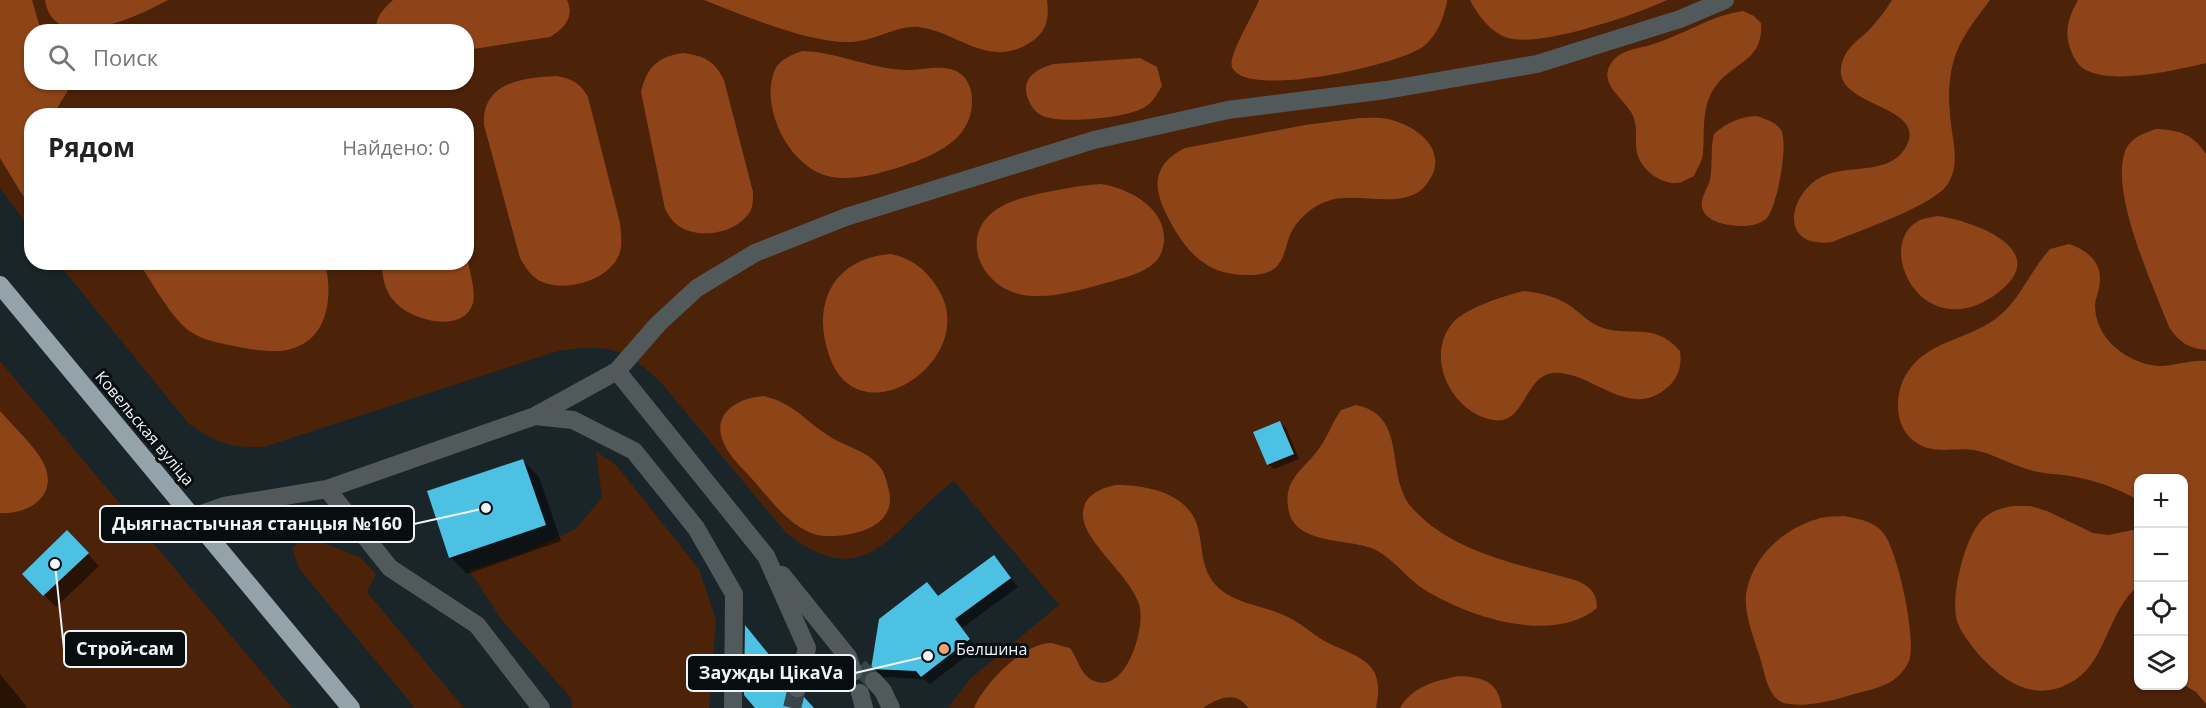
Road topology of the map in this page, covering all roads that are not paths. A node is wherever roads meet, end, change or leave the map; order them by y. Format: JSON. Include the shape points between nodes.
{"nodes":[{"id":1,"x":1725,"y":0,"type":"edge"},
{"id":2,"x":0,"y":285,"type":"edge"},
{"id":3,"x":617,"y":371,"type":"junction"},
{"id":4,"x":535,"y":416,"type":"junction"},
{"id":5,"x":327,"y":489,"type":"junction"},
{"id":6,"x":194,"y":517,"type":"junction"},
{"id":7,"x":766,"y":555,"type":"junction"},
{"id":8,"x":853,"y":665,"type":"tunnel mouth"},
{"id":9,"x":874,"y":681,"type":"tunnel mouth"},
{"id":10,"x":797,"y":688,"type":"tunnel mouth"},
{"id":11,"x":351,"y":708,"type":"edge"},
{"id":12,"x":541,"y":708,"type":"edge"},
{"id":13,"x":733,"y":708,"type":"edge"},
{"id":14,"x":891,"y":708,"type":"edge"}],
"edges":[{"from":1,"to":3,"type":"street","via":[[1680,19],[1537,64],[1386,90],[1228,110],[1105,138],[846,217],[754,253],[698,288],[658,324]]},
{"from":2,"to":6,"type":"highway","name":"Ковельская вуліца"},
{"from":3,"to":4,"type":"street"},
{"from":3,"to":7,"type":"street"},
{"from":4,"to":5,"type":"street"},
{"from":4,"to":13,"type":"street","via":[[573,420],[634,451],[696,528],[734,594]]},
{"from":5,"to":6,"type":"street","via":[[224,506]]},
{"from":5,"to":12,"type":"street","via":[[390,568],[477,625]]},
{"from":6,"to":11,"type":"highway","name":"Ковельская вуліца"},
{"from":7,"to":8,"type":"street"},
{"from":7,"to":10,"type":"street","via":[[807,648]]},
{"from":9,"to":14,"type":"street","via":[[884,691]]}]}
